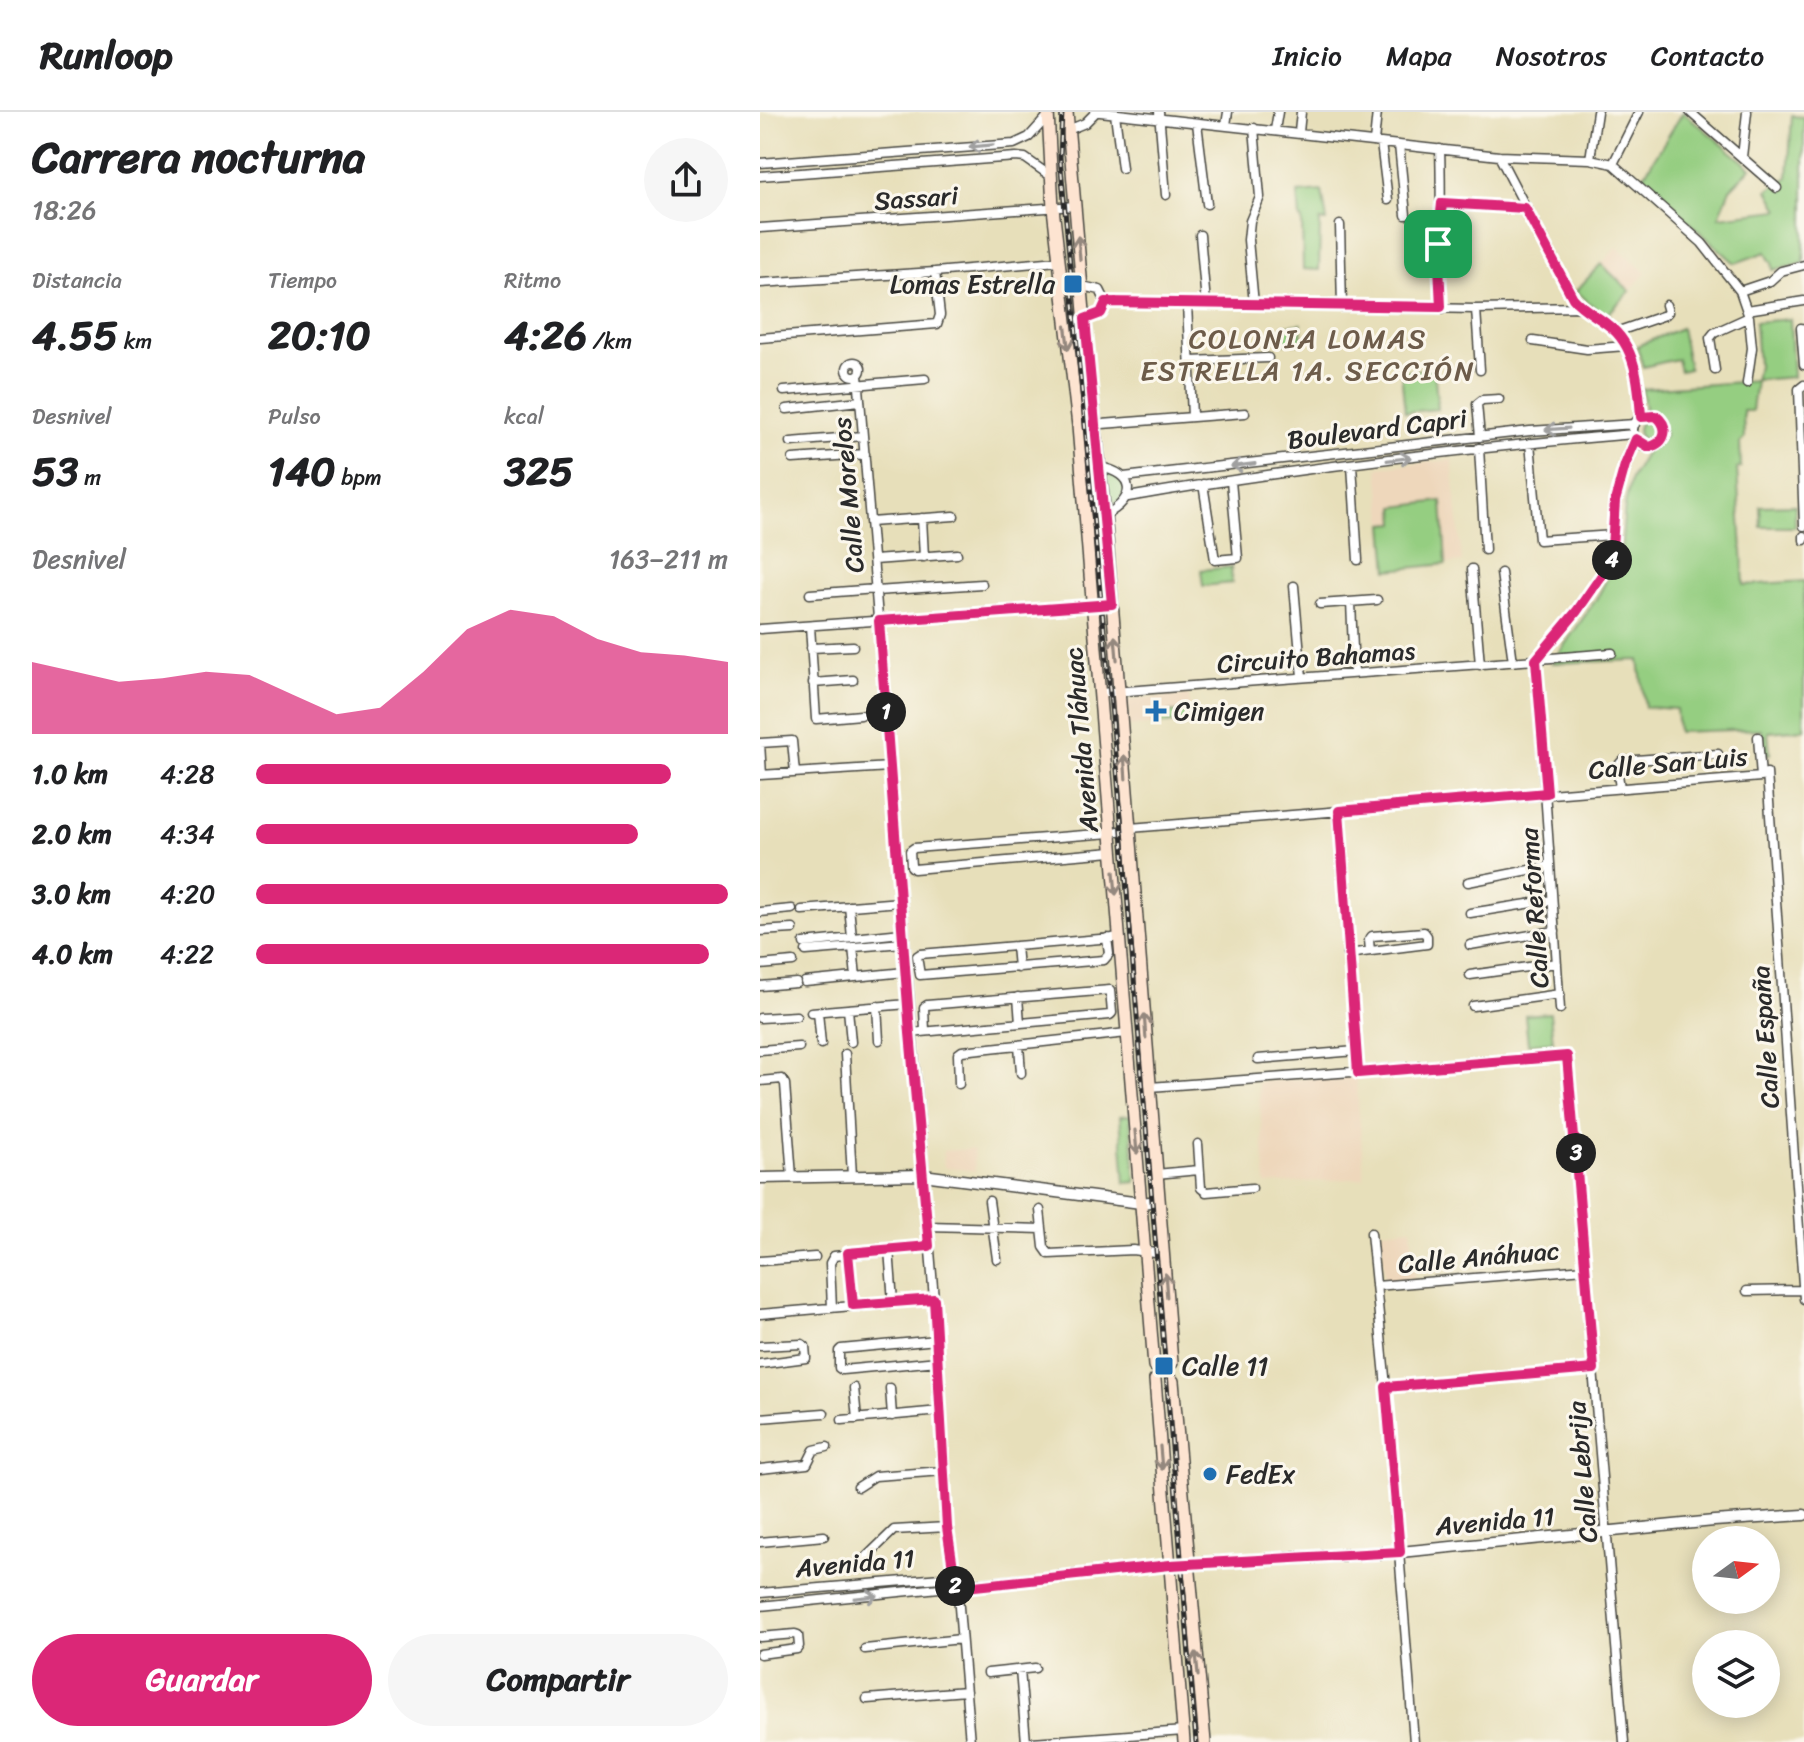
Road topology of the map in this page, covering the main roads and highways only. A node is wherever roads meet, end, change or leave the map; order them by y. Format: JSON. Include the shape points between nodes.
{"nodes":[{"id":1,"x":1048,"y":114,"type":"edge"},
{"id":2,"x":1067,"y":118,"type":"edge"},
{"id":3,"x":1070,"y":155,"type":"junction"},
{"id":4,"x":1051,"y":156,"type":"junction"},
{"id":5,"x":1172,"y":1363,"type":"dead end"},
{"id":6,"x":1154,"y":1366,"type":"dead end"},
{"id":7,"x":1155,"y":1380,"type":"dead end"},
{"id":8,"x":1173,"y":1381,"type":"dead end"},
{"id":9,"x":1184,"y":1737,"type":"edge"},
{"id":10,"x":1205,"y":1742,"type":"edge"}],
"edges":[{"from":1,"to":4,"type":"main road","name":"Avenida Tláhuac"},
{"from":2,"to":3,"type":"main road","name":"Avenida Tláhuac"},
{"from":3,"to":4,"type":"main road"},
{"from":5,"to":3,"type":"main road","name":"Avenida Tláhuac","one_way":true,"via":[[1120,692]]},
{"from":4,"to":6,"type":"main road","name":"Avenida Tláhuac","one_way":true,"via":[[1100,693],[1113,938],[1127,1033]]},
{"from":7,"to":9,"type":"main road","one_way":true},
{"from":10,"to":8,"type":"main road","one_way":true}]}
